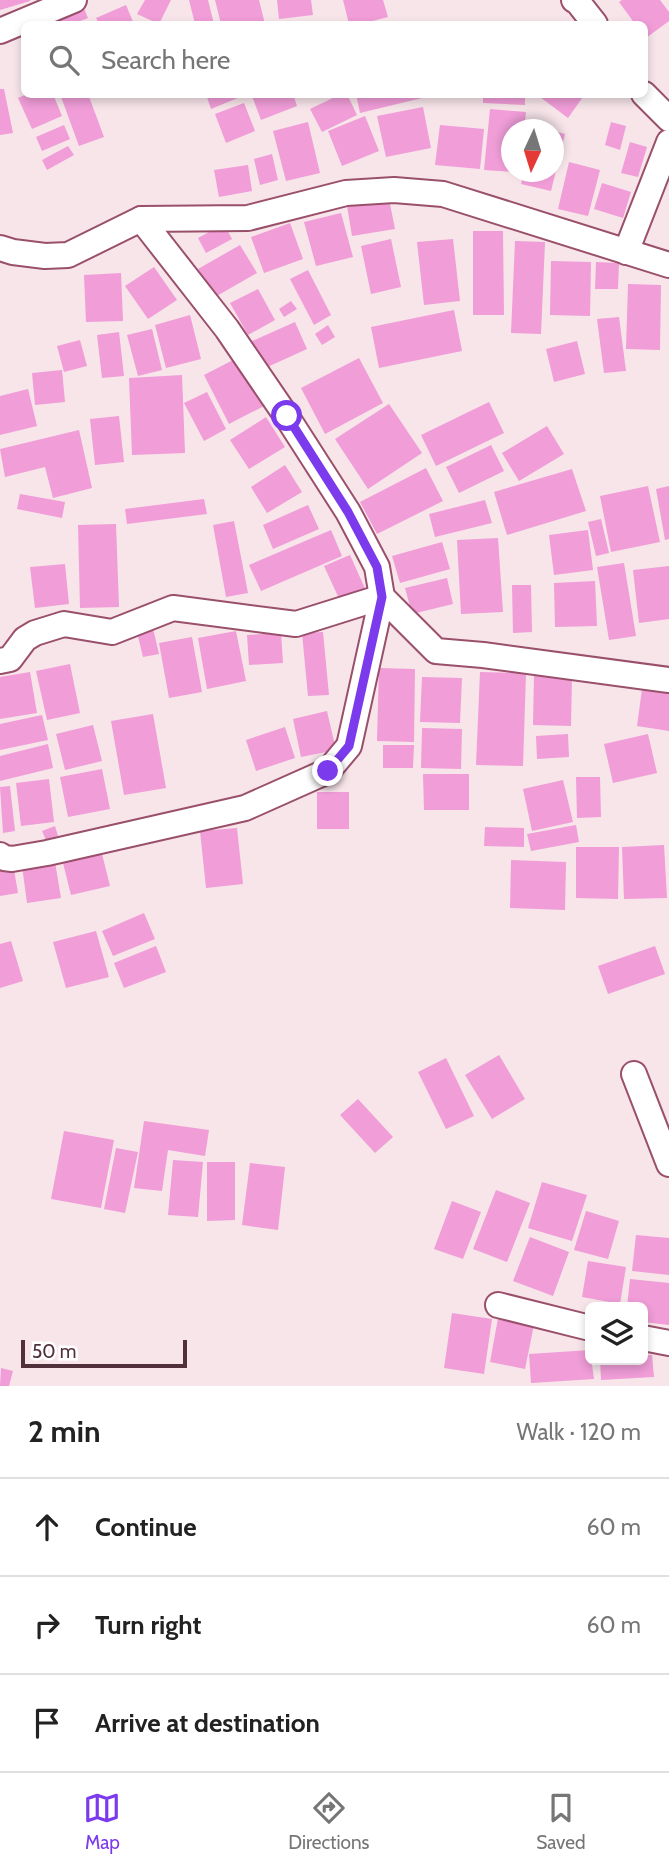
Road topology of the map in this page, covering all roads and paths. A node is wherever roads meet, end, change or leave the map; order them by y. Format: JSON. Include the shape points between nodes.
{"nodes":[{"id":1,"x":74,"y":0,"type":"edge"},
{"id":2,"x":577,"y":0,"type":"edge"},
{"id":3,"x":24,"y":21,"type":"edge"},
{"id":4,"x":593,"y":21,"type":"edge"},
{"id":5,"x":21,"y":22,"type":"edge"},
{"id":6,"x":0,"y":31,"type":"edge"},
{"id":7,"x":648,"y":98,"type":"edge"},
{"id":8,"x":669,"y":119,"type":"edge"},
{"id":9,"x":669,"y":142,"type":"edge"},
{"id":10,"x":141,"y":219,"type":"junction"},
{"id":11,"x":0,"y":248,"type":"edge"},
{"id":12,"x":626,"y":252,"type":"junction"},
{"id":13,"x":669,"y":265,"type":"edge"},
{"id":14,"x":382,"y":597,"type":"junction"},
{"id":15,"x":0,"y":661,"type":"edge"},
{"id":16,"x":669,"y":680,"type":"edge"},
{"id":17,"x":0,"y":855,"type":"edge"},
{"id":18,"x":634,"y":1074,"type":"dead end"},
{"id":19,"x":669,"y":1164,"type":"edge"},
{"id":20,"x":498,"y":1305,"type":"dead end"},
{"id":21,"x":585,"y":1327,"type":"edge"},
{"id":22,"x":648,"y":1339,"type":"edge"},
{"id":23,"x":669,"y":1343,"type":"edge"}],
"edges":[{"from":1,"to":3,"type":"street"},
{"from":2,"to":4,"type":"street"},
{"from":5,"to":6,"type":"street"},
{"from":7,"to":8,"type":"street"},
{"from":9,"to":12,"type":"street"},
{"from":10,"to":11,"type":"street","via":[[68,255]]},
{"from":10,"to":12,"type":"street","via":[[248,218],[346,193],[394,190],[443,194]]},
{"from":10,"to":14,"type":"street","via":[[227,329],[342,501],[377,567]]},
{"from":12,"to":13,"type":"street"},
{"from":14,"to":15,"type":"street","via":[[296,624],[173,608],[112,632],[64,624],[35,633],[10,659]]},
{"from":14,"to":16,"type":"street","via":[[436,651]]},
{"from":14,"to":17,"type":"street","via":[[349,746],[328,771],[245,808],[47,853],[12,859]]},
{"from":18,"to":19,"type":"street"},
{"from":20,"to":21,"type":"street"},
{"from":22,"to":23,"type":"street"}]}
